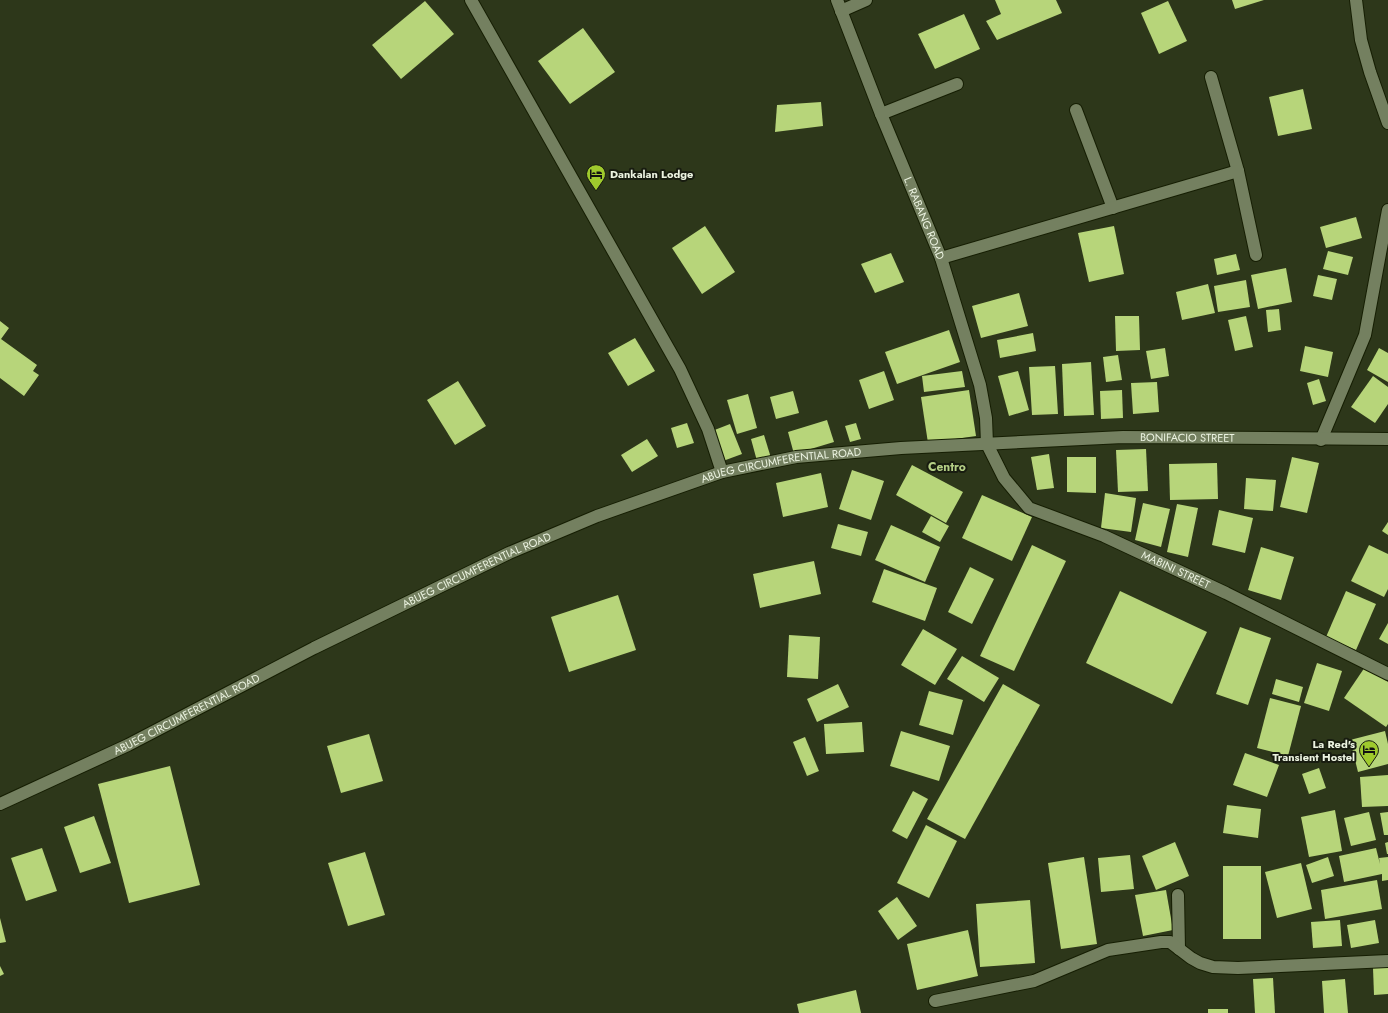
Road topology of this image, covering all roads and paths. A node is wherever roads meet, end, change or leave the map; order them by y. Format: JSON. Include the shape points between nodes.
{"nodes":[{"id":1,"x":471,"y":0,"type":"edge"},
{"id":2,"x":866,"y":0,"type":"edge"},
{"id":3,"x":1356,"y":0,"type":"edge"},
{"id":4,"x":839,"y":6,"type":"edge"},
{"id":5,"x":1210,"y":77,"type":"dead end"},
{"id":6,"x":957,"y":84,"type":"dead end"},
{"id":7,"x":1076,"y":110,"type":"dead end"},
{"id":8,"x":881,"y":114,"type":"junction"},
{"id":9,"x":1388,"y":123,"type":"edge"},
{"id":10,"x":1238,"y":171,"type":"junction"},
{"id":11,"x":1113,"y":208,"type":"junction"},
{"id":12,"x":1388,"y":210,"type":"edge"},
{"id":13,"x":1256,"y":255,"type":"dead end"},
{"id":14,"x":941,"y":258,"type":"junction"},
{"id":15,"x":1388,"y":439,"type":"edge"},
{"id":16,"x":1321,"y":440,"type":"junction"},
{"id":17,"x":987,"y":444,"type":"junction"},
{"id":18,"x":722,"y":472,"type":"junction"},
{"id":19,"x":1388,"y":674,"type":"edge"},
{"id":20,"x":0,"y":804,"type":"edge"},
{"id":21,"x":1178,"y":895,"type":"dead end"},
{"id":22,"x":1179,"y":950,"type":"junction"},
{"id":23,"x":1388,"y":961,"type":"edge"},
{"id":24,"x":935,"y":1001,"type":"dead end"}],
"edges":[{"from":1,"to":18,"type":"street","via":[[680,369],[708,429]]},
{"from":2,"to":4,"type":"street"},
{"from":3,"to":9,"type":"street","via":[[1361,40]]},
{"from":4,"to":8,"type":"street","name":"L. RABANG ROAD"},
{"from":5,"to":10,"type":"street"},
{"from":6,"to":8,"type":"street"},
{"from":7,"to":11,"type":"street"},
{"from":8,"to":14,"type":"street","name":"L. RABANG ROAD"},
{"from":10,"to":11,"type":"street"},
{"from":10,"to":13,"type":"street"},
{"from":11,"to":14,"type":"street"},
{"from":12,"to":16,"type":"street","via":[[1364,335]]},
{"from":14,"to":17,"type":"street","name":"L. RABANG ROAD","via":[[980,385],[986,418]]},
{"from":15,"to":16,"type":"street","name":"BONIFACIO STREET"},
{"from":16,"to":17,"type":"street","name":"BONIFACIO STREET","via":[[1123,437]]},
{"from":17,"to":18,"type":"street","name":"ABUEG CIRCUMFERENTIAL ROAD","via":[[796,457]]},
{"from":17,"to":19,"type":"street","name":"MABINI STREET","via":[[1004,478],[1029,508],[1125,546]]},
{"from":18,"to":20,"type":"street","name":"ABUEG CIRCUMFERENTIAL ROAD","via":[[597,516],[509,553],[314,648],[128,745]]},
{"from":21,"to":22,"type":"street"},
{"from":22,"to":23,"type":"street","via":[[1200,963],[1213,967]]},
{"from":22,"to":24,"type":"street","via":[[1170,942],[1108,950],[1034,981]]}]}
